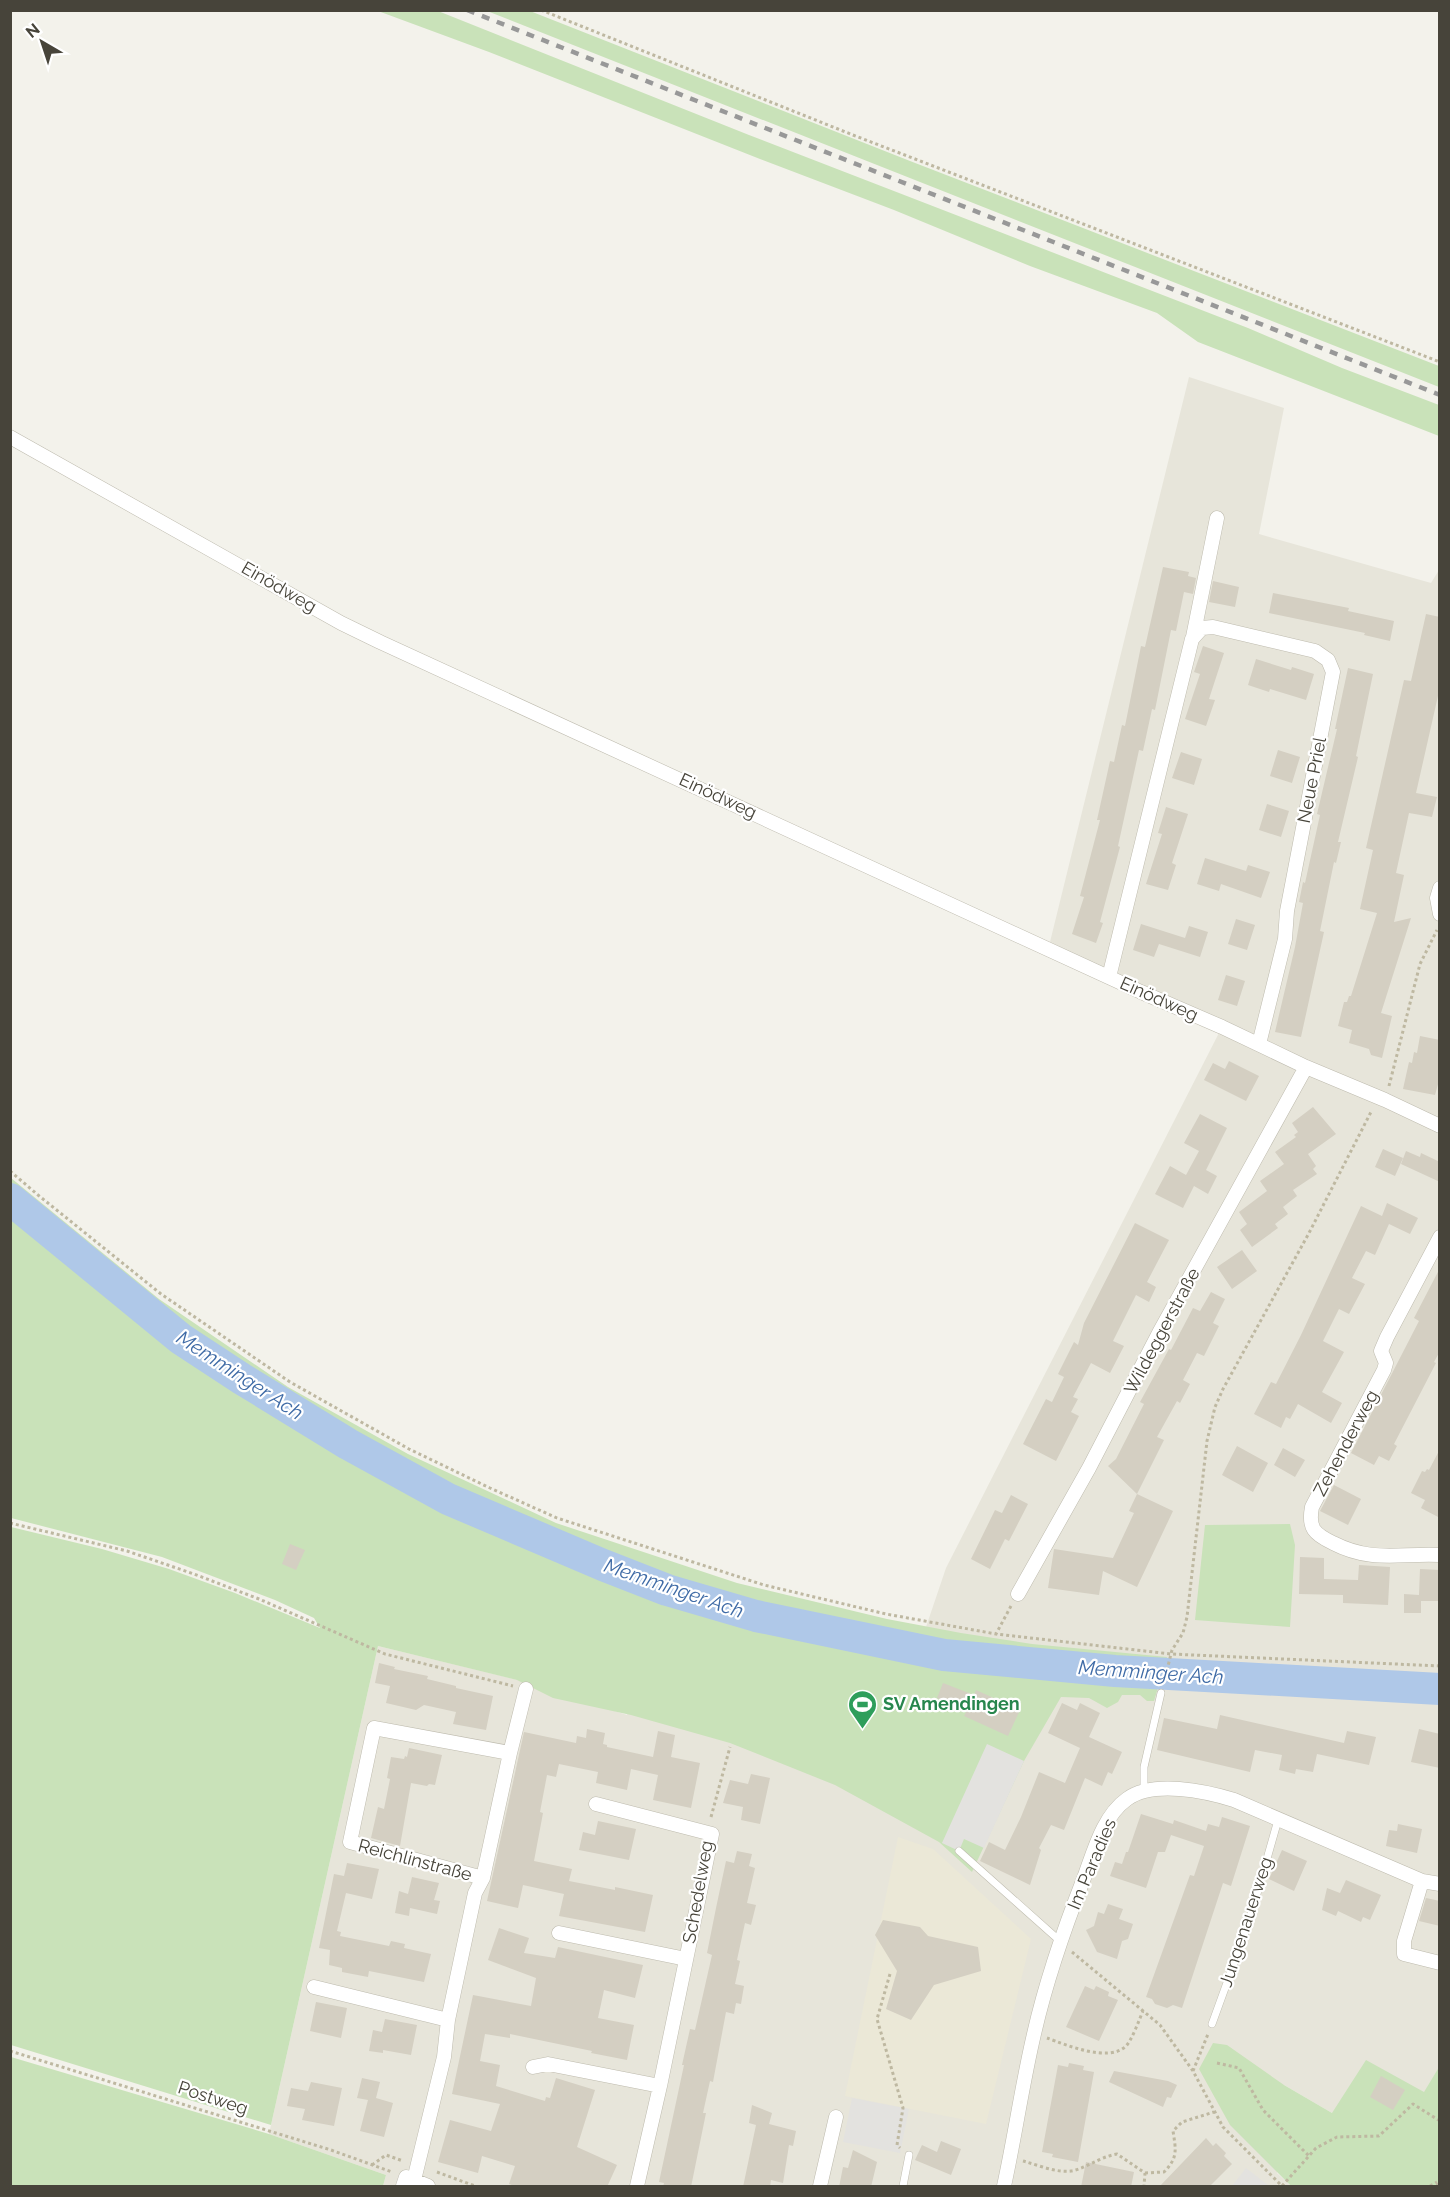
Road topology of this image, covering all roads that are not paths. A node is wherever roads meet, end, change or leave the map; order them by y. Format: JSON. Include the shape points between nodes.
{"nodes":[{"id":1,"x":10,"y":437,"type":"edge"},
{"id":2,"x":1217,"y":518,"type":"dead end"},
{"id":3,"x":1192,"y":639,"type":"junction"},
{"id":4,"x":1438,"y":893,"type":"edge"},
{"id":5,"x":1440,"y":914,"type":"edge"},
{"id":6,"x":1109,"y":977,"type":"junction"},
{"id":7,"x":1259,"y":1044,"type":"junction"},
{"id":8,"x":1306,"y":1067,"type":"junction"},
{"id":9,"x":1440,"y":1126,"type":"edge"},
{"id":10,"x":1440,"y":1237,"type":"edge"},
{"id":11,"x":1440,"y":1555,"type":"edge"},
{"id":12,"x":1018,"y":1594,"type":"road end"},
{"id":13,"x":526,"y":1689,"type":"road end"},
{"id":14,"x":1161,"y":1693,"type":"road end"},
{"id":15,"x":510,"y":1753,"type":"junction"},
{"id":16,"x":1144,"y":1791,"type":"junction"},
{"id":17,"x":596,"y":1804,"type":"dead end"},
{"id":18,"x":1278,"y":1820,"type":"junction"},
{"id":19,"x":958,"y":1851,"type":"dead end"},
{"id":20,"x":483,"y":1878,"type":"junction"},
{"id":21,"x":1422,"y":1881,"type":"junction"},
{"id":22,"x":1440,"y":1884,"type":"edge"},
{"id":23,"x":559,"y":1933,"type":"dead end"},
{"id":24,"x":1060,"y":1941,"type":"junction"},
{"id":25,"x":686,"y":1959,"type":"junction"},
{"id":26,"x":1440,"y":1963,"type":"edge"},
{"id":27,"x":314,"y":1987,"type":"dead end"},
{"id":28,"x":448,"y":2020,"type":"junction"},
{"id":29,"x":1212,"y":2024,"type":"road end"},
{"id":30,"x":533,"y":2067,"type":"dead end"},
{"id":31,"x":660,"y":2086,"type":"junction"},
{"id":32,"x":836,"y":2117,"type":"dead end"},
{"id":33,"x":909,"y":2155,"type":"road end"},
{"id":34,"x":408,"y":2181,"type":"edge"},
{"id":35,"x":428,"y":2187,"type":"edge"},
{"id":36,"x":637,"y":2187,"type":"edge"},
{"id":37,"x":820,"y":2187,"type":"edge"},
{"id":38,"x":903,"y":2187,"type":"edge"},
{"id":39,"x":1004,"y":2187,"type":"edge"}],
"edges":[{"from":1,"to":6,"type":"street","name":"Einödweg","via":[[351,627]]},
{"from":2,"to":3,"type":"street"},
{"from":3,"to":6,"type":"street"},
{"from":3,"to":7,"type":"street","name":"Neue Priel","via":[[1202,628],[1213,627],[1315,651],[1328,660],[1333,672],[1285,939]]},
{"from":4,"to":5,"type":"street"},
{"from":6,"to":7,"type":"street","name":"Einödweg"},
{"from":7,"to":8,"type":"street","name":"Einödweg"},
{"from":8,"to":9,"type":"street","name":"Einödweg"},
{"from":8,"to":12,"type":"street","name":"Wildeggerstraße"},
{"from":10,"to":11,"type":"street","name":"Zehenderweg","via":[[1387,1337],[1381,1352],[1386,1363],[1384,1370],[1312,1507],[1309,1520],[1311,1528],[1324,1539],[1350,1551],[1369,1556]]},
{"from":13,"to":15,"type":"street","name":"Reichlinstraße"},
{"from":14,"to":16,"type":"lane","via":[[1144,1767]]},
{"from":15,"to":20,"type":"street","name":"Reichlinstraße"},
{"from":15,"to":20,"type":"street","name":"Reichlinstraße","via":[[374,1728],[350,1842]]},
{"from":16,"to":18,"type":"street","name":"Im Paradies","via":[[1212,1793]]},
{"from":16,"to":24,"type":"street","name":"Im Paradies","via":[[1128,1798],[1106,1825]]},
{"from":17,"to":25,"type":"street","name":"Schedelweg","via":[[712,1834]]},
{"from":18,"to":21,"type":"street","name":"Im Paradies"},
{"from":18,"to":29,"type":"lane","name":"Jungenauerweg","via":[[1250,1922]]},
{"from":19,"to":24,"type":"lane"},
{"from":20,"to":28,"type":"street","name":"Reichlinstraße","via":[[476,1893]]},
{"from":21,"to":22,"type":"street","name":"Im Paradies"},
{"from":21,"to":26,"type":"street","via":[[1404,1941],[1404,1954]]},
{"from":23,"to":25,"type":"street","name":"Schedelweg"},
{"from":24,"to":39,"type":"street","name":"Im Paradies","via":[[1034,2034]]},
{"from":25,"to":31,"type":"street","name":"Schedelweg"},
{"from":27,"to":28,"type":"street"},
{"from":28,"to":34,"type":"street","name":"Reichlinstraße","via":[[444,2057]]},
{"from":30,"to":31,"type":"street","via":[[548,2064]]},
{"from":31,"to":36,"type":"street","name":"Schedelweg"},
{"from":32,"to":37,"type":"street"},
{"from":33,"to":38,"type":"lane"},
{"from":34,"to":35,"type":"street"}]}
